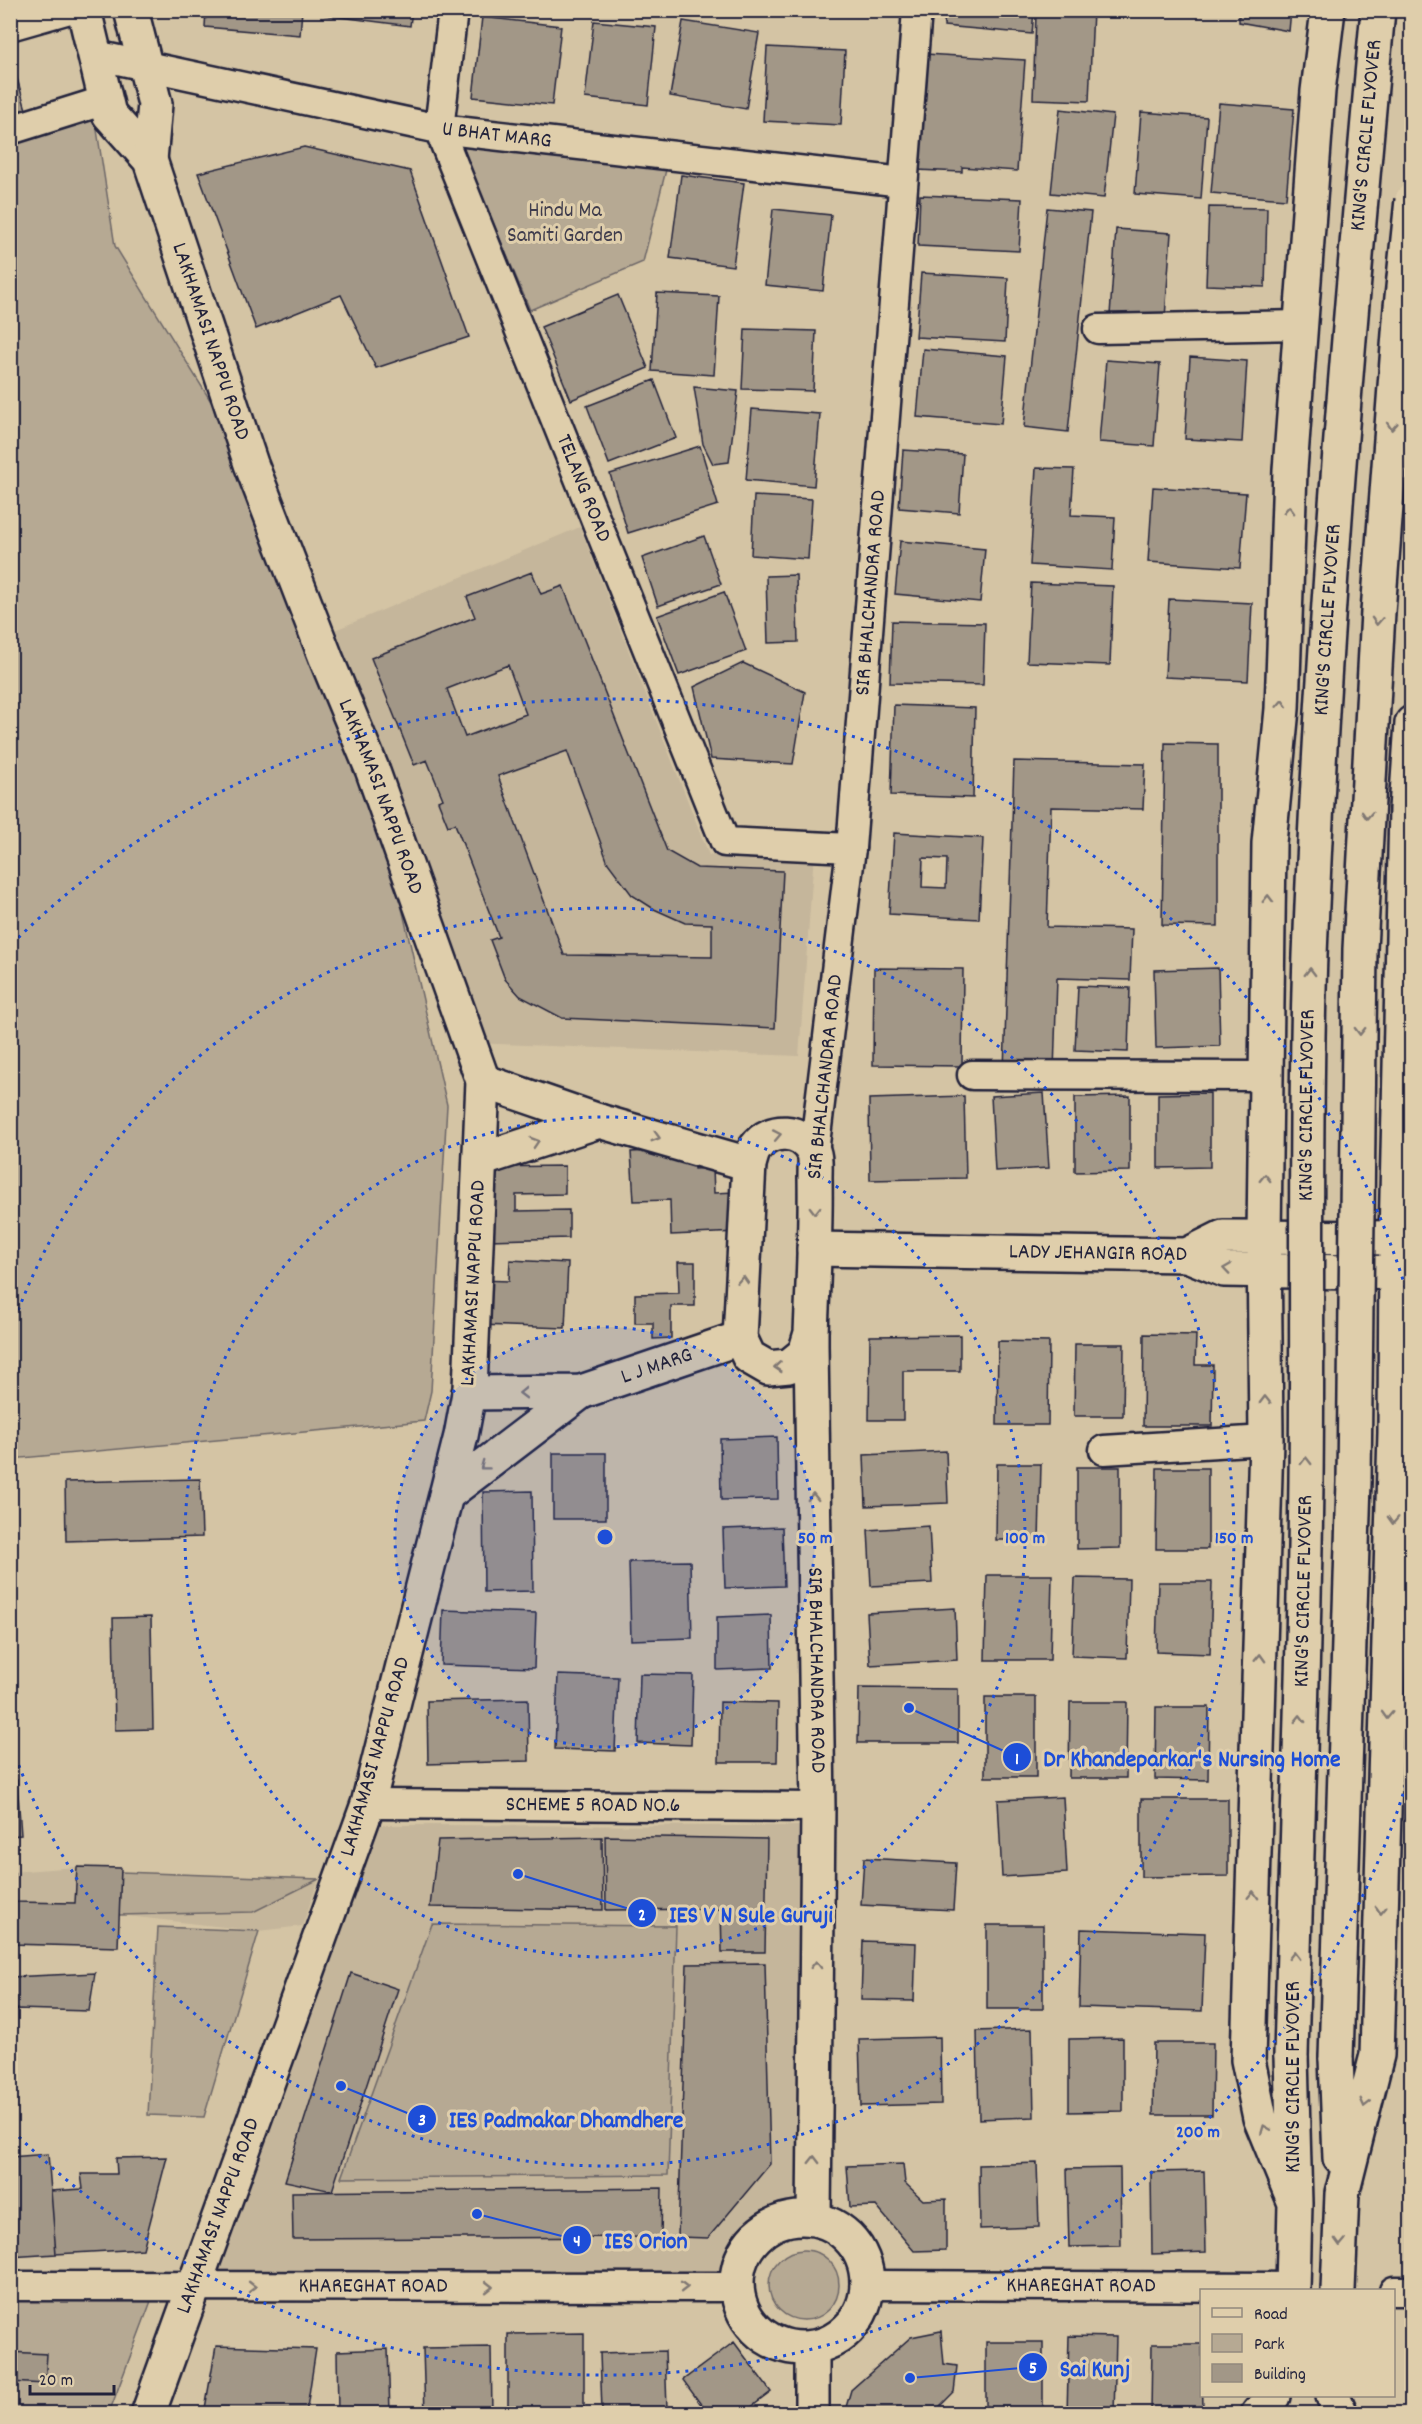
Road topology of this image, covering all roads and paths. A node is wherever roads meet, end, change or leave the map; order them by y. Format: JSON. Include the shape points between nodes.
{"nodes":[{"id":1,"x":66,"y":10,"type":"edge"},
{"id":2,"x":84,"y":10,"type":"edge"},
{"id":3,"x":131,"y":10,"type":"edge"},
{"id":4,"x":453,"y":10,"type":"edge"},
{"id":5,"x":917,"y":10,"type":"edge"},
{"id":6,"x":1328,"y":10,"type":"edge"},
{"id":7,"x":1378,"y":10,"type":"edge"},
{"id":8,"x":10,"y":26,"type":"edge"},
{"id":9,"x":95,"y":56,"type":"junction"},
{"id":10,"x":144,"y":65,"type":"junction"},
{"id":11,"x":106,"y":100,"type":"junction"},
{"id":12,"x":439,"y":129,"type":"junction"},
{"id":13,"x":10,"y":130,"type":"edge"},
{"id":14,"x":150,"y":160,"type":"junction"},
{"id":15,"x":903,"y":182,"type":"junction"},
{"id":16,"x":1412,"y":201,"type":"edge"},
{"id":17,"x":1301,"y":325,"type":"junction"},
{"id":18,"x":1098,"y":329,"type":"dead end"},
{"id":19,"x":1412,"y":723,"type":"edge"},
{"id":20,"x":1409,"y":794,"type":"edge"},
{"id":21,"x":851,"y":848,"type":"junction"},
{"id":22,"x":1408,"y":931,"type":"edge"},
{"id":23,"x":972,"y":1075,"type":"dead end"},
{"id":24,"x":1266,"y":1076,"type":"junction"},
{"id":25,"x":483,"y":1082,"type":"junction"},
{"id":26,"x":599,"y":1121,"type":"junction"},
{"id":27,"x":814,"y":1152,"type":"junction"},
{"id":28,"x":480,"y":1160,"type":"junction"},
{"id":29,"x":749,"y":1164,"type":"junction"},
{"id":30,"x":1264,"y":1236,"type":"junction"},
{"id":31,"x":1404,"y":1238,"type":"edge"},
{"id":32,"x":814,"y":1249,"type":"junction"},
{"id":33,"x":1187,"y":1255,"type":"junction"},
{"id":34,"x":1264,"y":1271,"type":"junction"},
{"id":35,"x":1404,"y":1273,"type":"edge"},
{"id":36,"x":811,"y":1333,"type":"junction"},
{"id":37,"x":740,"y":1338,"type":"junction"},
{"id":38,"x":581,"y":1392,"type":"junction"},
{"id":39,"x":469,"y":1394,"type":"junction"},
{"id":40,"x":1403,"y":1417,"type":"edge"},
{"id":41,"x":1266,"y":1440,"type":"junction"},
{"id":42,"x":1104,"y":1450,"type":"dead end"},
{"id":43,"x":446,"y":1495,"type":"junction"},
{"id":44,"x":368,"y":1804,"type":"junction"},
{"id":45,"x":818,"y":1807,"type":"junction"},
{"id":46,"x":1342,"y":2194,"type":"junction"},
{"id":47,"x":1295,"y":2203,"type":"junction"},
{"id":48,"x":814,"y":2218,"type":"junction"},
{"id":49,"x":10,"y":2286,"type":"edge"},
{"id":50,"x":868,"y":2286,"type":"junction"},
{"id":51,"x":193,"y":2287,"type":"junction"},
{"id":52,"x":736,"y":2287,"type":"junction"},
{"id":53,"x":1293,"y":2289,"type":"edge"},
{"id":54,"x":1338,"y":2289,"type":"edge"},
{"id":55,"x":1395,"y":2291,"type":"edge"},
{"id":56,"x":1412,"y":2291,"type":"edge"},
{"id":57,"x":812,"y":2348,"type":"junction"},
{"id":58,"x":1272,"y":2397,"type":"edge"},
{"id":59,"x":1291,"y":2397,"type":"edge"},
{"id":60,"x":1333,"y":2397,"type":"edge"},
{"id":61,"x":1333,"y":2397,"type":"edge"},
{"id":62,"x":148,"y":2414,"type":"edge"},
{"id":63,"x":812,"y":2414,"type":"edge"},
{"id":64,"x":1258,"y":2414,"type":"edge"},
{"id":65,"x":1290,"y":2414,"type":"edge"},
{"id":66,"x":1332,"y":2414,"type":"edge"},
{"id":67,"x":1341,"y":2414,"type":"edge"}],
"edges":[{"from":1,"to":8,"type":"street"},
{"from":2,"to":9,"type":"main road"},
{"from":3,"to":10,"type":"main road"},
{"from":4,"to":12,"type":"street","name":"TELANG ROAD"},
{"from":5,"to":15,"type":"street","name":"SIR BHALCHANDRA ROAD"},
{"from":6,"to":17,"type":"main road","via":[[1318,91]]},
{"from":47,"to":7,"type":"main road","name":"KING'S CIRCLE FLYOVER","one_way":true,"bridge":true,"via":[[1292,2056],[1306,1480],[1310,957],[1328,609]]},
{"from":9,"to":10,"type":"street","name":"U BHAT MARG"},
{"from":9,"to":11,"type":"main road"},
{"from":10,"to":12,"type":"street","name":"U BHAT MARG"},
{"from":10,"to":14,"type":"main road","via":[[155,104]]},
{"from":11,"to":13,"type":"street"},
{"from":11,"to":14,"type":"main road","via":[[110,114]]},
{"from":12,"to":15,"type":"street","name":"U BHAT MARG"},
{"from":12,"to":21,"type":"street","name":"TELANG ROAD","via":[[725,842]]},
{"from":14,"to":25,"type":"main road","name":"LAKHAMASI NAPPU ROAD","via":[[251,464],[372,770]]},
{"from":15,"to":21,"type":"street","name":"SIR BHALCHANDRA ROAD"},
{"from":16,"to":46,"type":"main road","name":"KING'S CIRCLE FLYOVER","one_way":true,"bridge":true,"via":[[1378,612],[1360,949],[1354,1482],[1336,2058]]},
{"from":17,"to":18,"type":"street"},
{"from":24,"to":17,"type":"main road","one_way":true,"via":[[1269,843],[1282,709],[1290,470]]},
{"from":19,"to":20,"type":"main road"},
{"from":20,"to":22,"type":"main road"},
{"from":21,"to":27,"type":"street","name":"SIR BHALCHANDRA ROAD"},
{"from":22,"to":31,"type":"main road"},
{"from":23,"to":24,"type":"street"},
{"from":30,"to":24,"type":"main road","one_way":true},
{"from":25,"to":26,"type":"main road"},
{"from":25,"to":28,"type":"main road","name":"LAKHAMASI NAPPU ROAD"},
{"from":28,"to":26,"type":"main road","one_way":true},
{"from":26,"to":29,"type":"main road","one_way":true},
{"from":29,"to":27,"type":"main road","one_way":true,"via":[[755,1147],[769,1135],[786,1132],[802,1138]]},
{"from":27,"to":32,"type":"main road","name":"SIR BHALCHANDRA ROAD","one_way":true},
{"from":28,"to":39,"type":"main road","name":"LAKHAMASI NAPPU ROAD"},
{"from":37,"to":29,"type":"main road","one_way":true},
{"from":30,"to":31,"type":"main road","name":"LADY JEHANGIR ROAD"},
{"from":30,"to":33,"type":"main road","name":"LADY JEHANGIR ROAD","via":[[1223,1237]]},
{"from":30,"to":34,"type":"main road"},
{"from":31,"to":35,"type":"main road"},
{"from":32,"to":33,"type":"main road","name":"LADY JEHANGIR ROAD"},
{"from":32,"to":36,"type":"main road","name":"SIR BHALCHANDRA ROAD"},
{"from":34,"to":33,"type":"main road","one_way":true,"via":[[1224,1270]]},
{"from":34,"to":35,"type":"main road"},
{"from":41,"to":34,"type":"main road","one_way":true},
{"from":35,"to":40,"type":"main road"},
{"from":36,"to":37,"type":"main road","one_way":true,"via":[[805,1353],[789,1366],[768,1368],[749,1358]]},
{"from":45,"to":36,"type":"main road","name":"SIR BHALCHANDRA ROAD","one_way":true},
{"from":37,"to":38,"type":"main road","name":"L J MARG"},
{"from":38,"to":39,"type":"main road","name":"L J MARG","one_way":true},
{"from":38,"to":43,"type":"main road","one_way":true},
{"from":39,"to":43,"type":"main road","name":"LAKHAMASI NAPPU ROAD"},
{"from":40,"to":46,"type":"main road","one_way":true,"via":[[1377,2055]]},
{"from":41,"to":42,"type":"street"},
{"from":47,"to":41,"type":"main road","one_way":true,"via":[[1260,2118],[1248,2060]]},
{"from":43,"to":44,"type":"main road","name":"LAKHAMASI NAPPU ROAD"},
{"from":44,"to":45,"type":"street","name":"SCHEME 5 ROAD NO.6"},
{"from":44,"to":51,"type":"main road","name":"LAKHAMASI NAPPU ROAD"},
{"from":48,"to":45,"type":"main road","name":"SIR BHALCHANDRA ROAD","one_way":true},
{"from":46,"to":54,"type":"main road","one_way":true},
{"from":47,"to":53,"type":"main road","name":"KING'S CIRCLE FLYOVER"},
{"from":48,"to":50,"type":"main road","via":[[847,2235],[860,2253]]},
{"from":48,"to":52,"type":"main road","via":[[792,2218],[769,2226],[751,2242],[739,2263]]},
{"from":49,"to":51,"type":"street","name":"KHAREGHAT ROAD"},
{"from":50,"to":53,"type":"street","name":"KHAREGHAT ROAD"},
{"from":50,"to":57,"type":"main road","via":[[863,2307],[852,2325],[835,2339]]},
{"from":51,"to":52,"type":"street","name":"KHAREGHAT ROAD","one_way":true},
{"from":51,"to":62,"type":"main road","name":"LAKHAMASI NAPPU ROAD"},
{"from":52,"to":57,"type":"main road","via":[[739,2304],[750,2324],[768,2339],[789,2348]]},
{"from":55,"to":56,"type":"street"},
{"from":57,"to":63,"type":"main road"},
{"from":58,"to":64,"type":"main road"},
{"from":59,"to":65,"type":"main road"},
{"from":60,"to":66,"type":"main road"},
{"from":61,"to":67,"type":"main road"}]}
